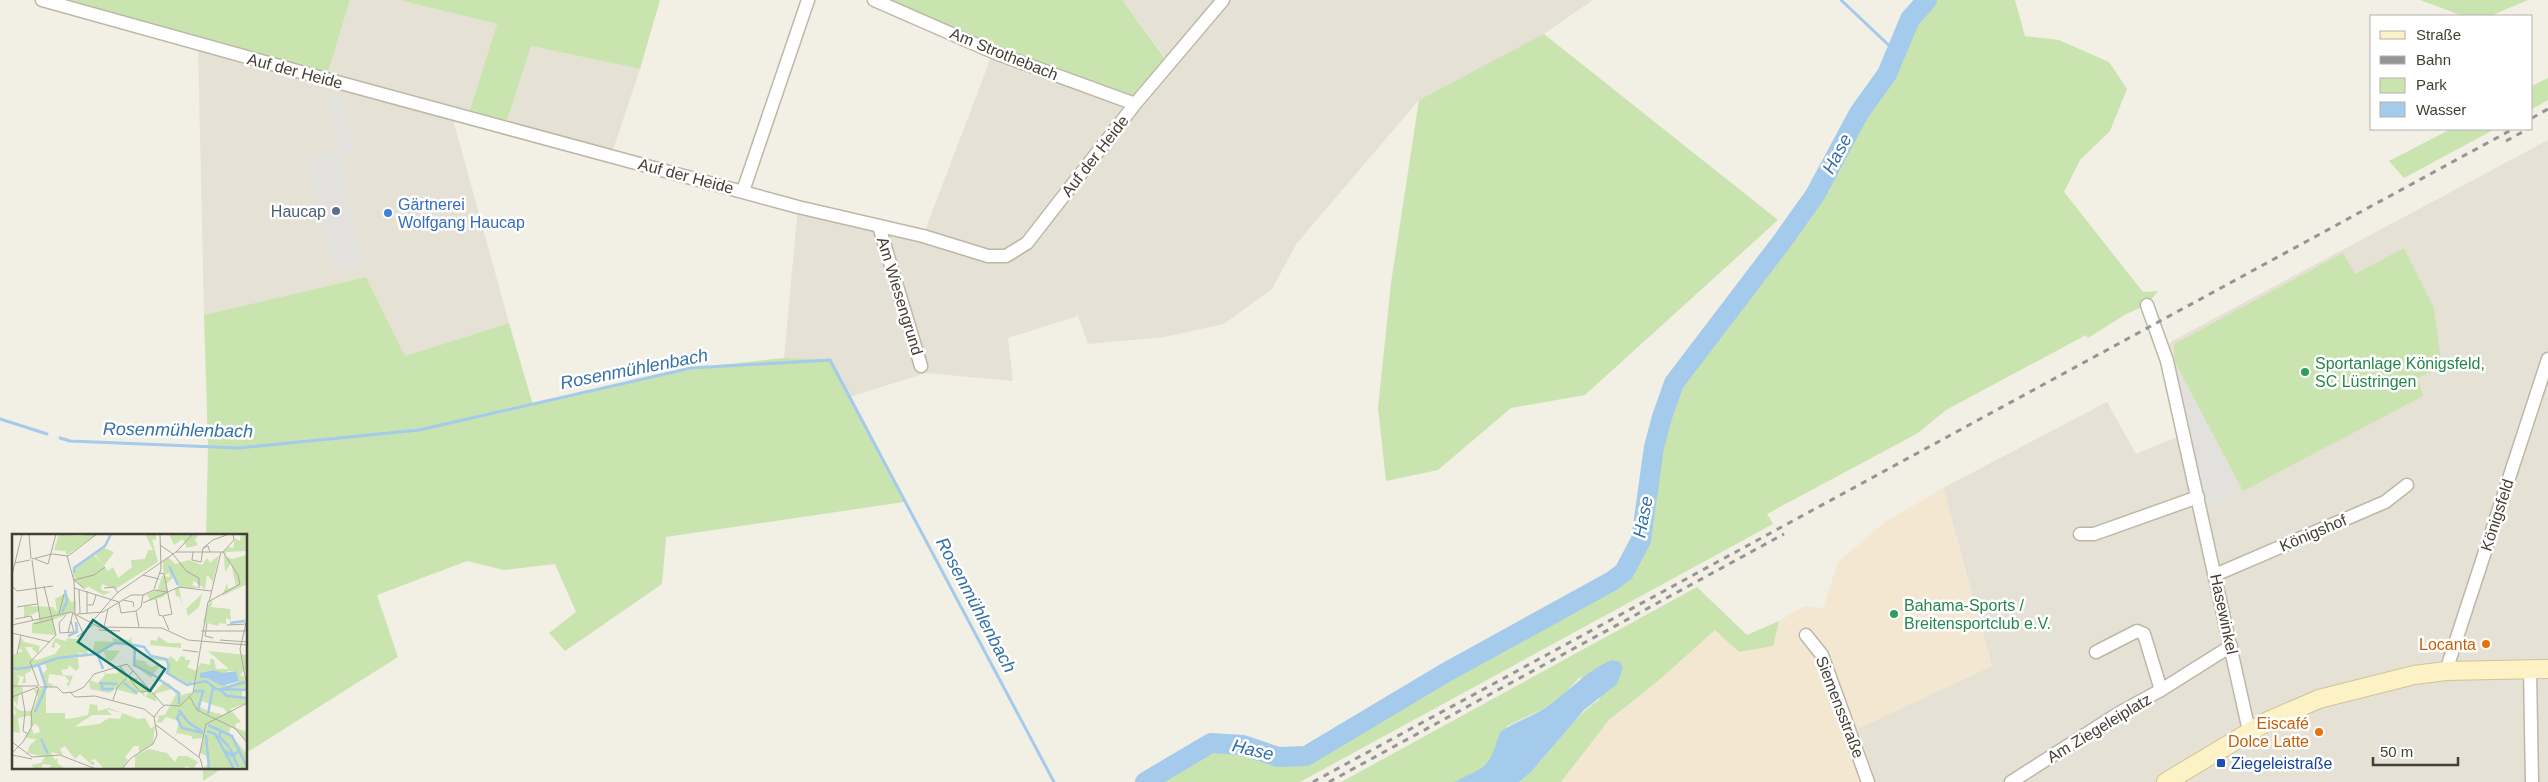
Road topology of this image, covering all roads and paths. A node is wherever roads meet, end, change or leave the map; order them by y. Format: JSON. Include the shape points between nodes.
{"nodes":[{"id":1,"x":42,"y":0,"type":"edge"},
{"id":2,"x":808,"y":0,"type":"edge"},
{"id":3,"x":874,"y":0,"type":"edge"},
{"id":4,"x":1223,"y":0,"type":"edge"},
{"id":5,"x":1135,"y":104,"type":"junction"},
{"id":6,"x":743,"y":191,"type":"junction"},
{"id":7,"x":879,"y":226,"type":"junction"},
{"id":8,"x":2146,"y":305,"type":"dead end"},
{"id":9,"x":2548,"y":359,"type":"edge"},
{"id":10,"x":921,"y":366,"type":"dead end"},
{"id":11,"x":2407,"y":485,"type":"dead end"},
{"id":12,"x":2198,"y":497,"type":"junction"},
{"id":13,"x":2080,"y":534,"type":"dead end"},
{"id":14,"x":2216,"y":574,"type":"junction"},
{"id":15,"x":1806,"y":635,"type":"dead end"},
{"id":16,"x":2231,"y":646,"type":"junction"},
{"id":17,"x":2096,"y":652,"type":"dead end"},
{"id":18,"x":2548,"y":668,"type":"edge"},
{"id":19,"x":2530,"y":669,"type":"junction"},
{"id":20,"x":2446,"y":671,"type":"junction"},
{"id":21,"x":2161,"y":690,"type":"junction"},
{"id":22,"x":2249,"y":731,"type":"junction"},
{"id":23,"x":1868,"y":782,"type":"edge"},
{"id":24,"x":2011,"y":782,"type":"edge"},
{"id":25,"x":2166,"y":782,"type":"edge"},
{"id":26,"x":2532,"y":782,"type":"edge"}],
"edges":[{"from":1,"to":6,"type":"street","name":"Auf der Heide","via":[[326,80]]},
{"from":2,"to":6,"type":"street"},
{"from":3,"to":5,"type":"street","name":"Am Strothebach","via":[[993,52]]},
{"from":4,"to":5,"type":"street","name":"Auf der Heide"},
{"from":5,"to":7,"type":"street","name":"Auf der Heide","via":[[1028,243],[1006,256],[988,256]]},
{"from":6,"to":7,"type":"street","name":"Auf der Heide"},
{"from":7,"to":10,"type":"street","name":"Am Wiesengrund"},
{"from":8,"to":12,"type":"street","name":"Hasewinkel","via":[[2167,361]]},
{"from":9,"to":20,"type":"street","name":"Königsfeld"},
{"from":11,"to":14,"type":"street","name":"Königshof","via":[[2385,502]]},
{"from":12,"to":13,"type":"street","via":[[2094,534]]},
{"from":12,"to":14,"type":"street","name":"Hasewinkel"},
{"from":14,"to":16,"type":"street","name":"Hasewinkel"},
{"from":15,"to":23,"type":"street","name":"Siemensstraße","via":[[1822,655]]},
{"from":16,"to":21,"type":"street","name":"Am Ziegeleiplatz"},
{"from":16,"to":22,"type":"street","name":"Hasewinkel"},
{"from":17,"to":21,"type":"street","name":"Am Ziegeleiplatz","via":[[2137,631],[2144,634]]},
{"from":18,"to":19,"type":"main road"},
{"from":19,"to":20,"type":"main road"},
{"from":19,"to":26,"type":"street"},
{"from":20,"to":22,"type":"main road","via":[[2381,682],[2319,699]]},
{"from":21,"to":24,"type":"street","name":"Am Ziegeleiplatz"},
{"from":22,"to":25,"type":"main road"}]}
